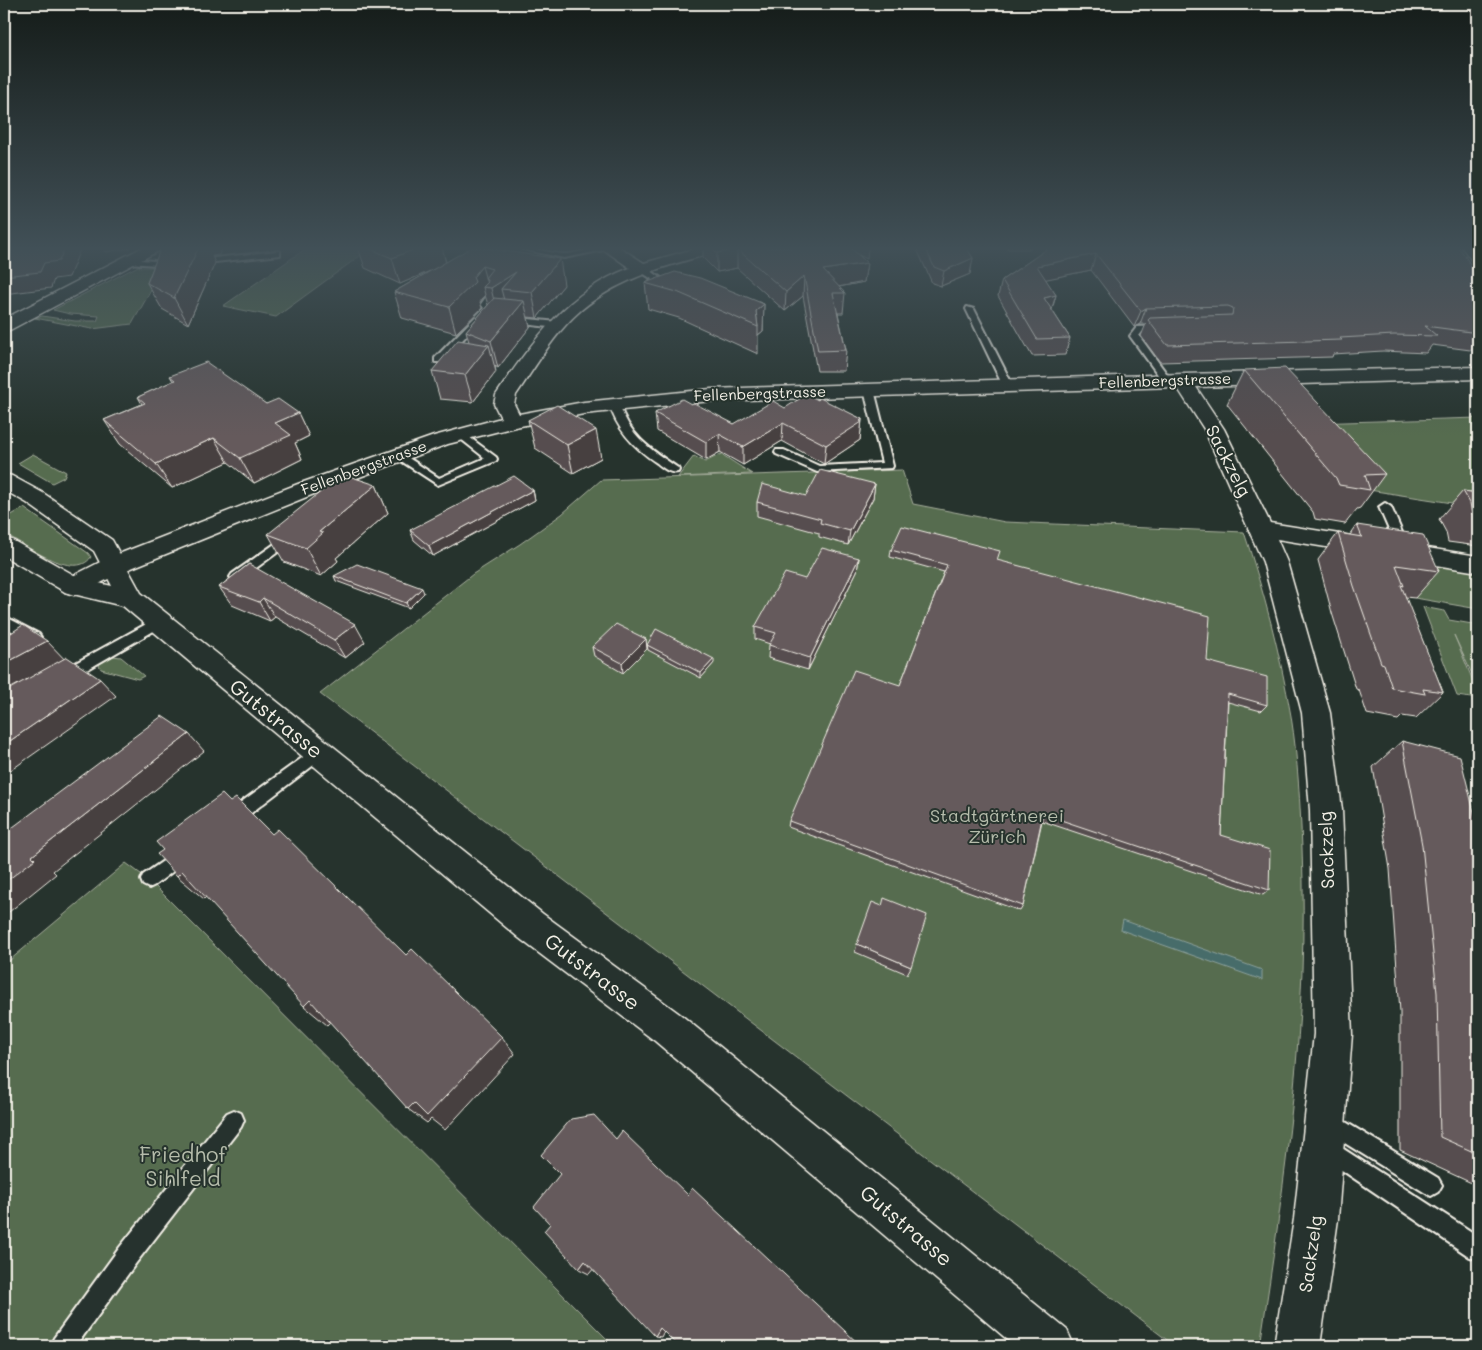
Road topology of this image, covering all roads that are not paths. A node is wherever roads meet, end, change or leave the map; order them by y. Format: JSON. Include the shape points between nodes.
{"nodes":[{"id":1,"x":35,"y":310,"type":"edge"},
{"id":2,"x":486,"y":310,"type":"edge"},
{"id":3,"x":572,"y":310,"type":"edge"},
{"id":4,"x":970,"y":310,"type":"edge"},
{"id":5,"x":480,"y":317,"type":"junction"},
{"id":6,"x":557,"y":325,"type":"junction"},
{"id":7,"x":4,"y":326,"type":"edge"},
{"id":8,"x":1168,"y":329,"type":"edge"},
{"id":9,"x":438,"y":360,"type":"edge"},
{"id":10,"x":1478,"y":373,"type":"edge"},
{"id":11,"x":1175,"y":381,"type":"junction"},
{"id":12,"x":1008,"y":386,"type":"junction"},
{"id":13,"x":869,"y":390,"type":"junction"},
{"id":14,"x":614,"y":403,"type":"junction"},
{"id":15,"x":513,"y":421,"type":"junction"},
{"id":16,"x":462,"y":434,"type":"junction"},
{"id":17,"x":780,"y":452,"type":"dead end"},
{"id":18,"x":397,"y":455,"type":"junction"},
{"id":19,"x":674,"y":470,"type":"dead end"},
{"id":20,"x":4,"y":482,"type":"edge"},
{"id":21,"x":1385,"y":507,"type":"dead end"},
{"id":22,"x":1261,"y":528,"type":"junction"},
{"id":23,"x":301,"y":529,"type":"edge"},
{"id":24,"x":4,"y":546,"type":"edge"},
{"id":25,"x":1404,"y":552,"type":"junction"},
{"id":26,"x":1478,"y":564,"type":"edge"},
{"id":27,"x":115,"y":565,"type":"junction"},
{"id":28,"x":226,"y":585,"type":"edge"},
{"id":29,"x":74,"y":586,"type":"junction"},
{"id":30,"x":131,"y":599,"type":"junction"},
{"id":31,"x":4,"y":621,"type":"edge"},
{"id":32,"x":159,"y":622,"type":"junction"},
{"id":33,"x":40,"y":641,"type":"edge"},
{"id":34,"x":53,"y":683,"type":"edge"},
{"id":35,"x":318,"y":754,"type":"junction"},
{"id":36,"x":218,"y":829,"type":"edge"},
{"id":37,"x":195,"y":846,"type":"edge"},
{"id":38,"x":149,"y":880,"type":"dead end"},
{"id":39,"x":234,"y":1120,"type":"dead end"},
{"id":40,"x":1324,"y":1133,"type":"junction"},
{"id":41,"x":1431,"y":1184,"type":"dead end"},
{"id":42,"x":1478,"y":1250,"type":"edge"},
{"id":43,"x":62,"y":1346,"type":"edge"},
{"id":44,"x":1050,"y":1346,"type":"edge"},
{"id":45,"x":1297,"y":1346,"type":"edge"}],
"edges":[{"from":1,"to":7,"type":"street"},
{"from":2,"to":5,"type":"lane"},
{"from":3,"to":6,"type":"street"},
{"from":4,"to":12,"type":"lane"},
{"from":5,"to":6,"type":"lane"},
{"from":5,"to":9,"type":"lane"},
{"from":6,"to":15,"type":"street","via":[[506,395],[504,404]]},
{"from":8,"to":11,"type":"lane","via":[[1140,330],[1134,336]]},
{"from":10,"to":11,"type":"street","name":"Fellenbergstrasse"},
{"from":11,"to":12,"type":"street","name":"Fellenbergstrasse"},
{"from":11,"to":22,"type":"street","name":"Sackzelg","via":[[1214,430]]},
{"from":12,"to":13,"type":"street","name":"Fellenbergstrasse"},
{"from":13,"to":14,"type":"street","name":"Fellenbergstrasse","via":[[711,395]]},
{"from":13,"to":17,"type":"lane","via":[[888,466],[817,469]]},
{"from":14,"to":15,"type":"street","name":"Fellenbergstrasse"},
{"from":14,"to":19,"type":"lane","via":[[617,414],[638,446]]},
{"from":15,"to":16,"type":"street","name":"Fellenbergstrasse"},
{"from":16,"to":18,"type":"street","name":"Fellenbergstrasse"},
{"from":16,"to":18,"type":"lane","via":[[492,459],[438,482]]},
{"from":18,"to":27,"type":"street","name":"Fellenbergstrasse"},
{"from":20,"to":27,"type":"street","name":"Gutstrasse","via":[[35,498],[104,546]]},
{"from":21,"to":25,"type":"lane"},
{"from":22,"to":25,"type":"street"},
{"from":22,"to":40,"type":"street","name":"Sackzelg","via":[[1274,562],[1316,713],[1326,810],[1333,1034]]},
{"from":23,"to":28,"type":"lane"},
{"from":24,"to":29,"type":"street","name":"Gutstrasse"},
{"from":25,"to":26,"type":"street"},
{"from":27,"to":29,"type":"street","name":"Fellenbergstrasse"},
{"from":27,"to":30,"type":"street","name":"Gutstrasse"},
{"from":29,"to":30,"type":"street","name":"Gutstrasse"},
{"from":30,"to":32,"type":"street","name":"Gutstrasse"},
{"from":31,"to":33,"type":"lane"},
{"from":32,"to":34,"type":"lane"},
{"from":32,"to":35,"type":"street","name":"Gutstrasse"},
{"from":35,"to":36,"type":"lane"},
{"from":35,"to":44,"type":"street","name":"Gutstrasse","via":[[532,926],[668,1028]]},
{"from":37,"to":38,"type":"lane"},
{"from":39,"to":43,"type":"lane","via":[[128,1254]]},
{"from":40,"to":41,"type":"lane"},
{"from":40,"to":42,"type":"lane"},
{"from":40,"to":45,"type":"street","name":"Sackzelg","via":[[1316,1219]]}]}
